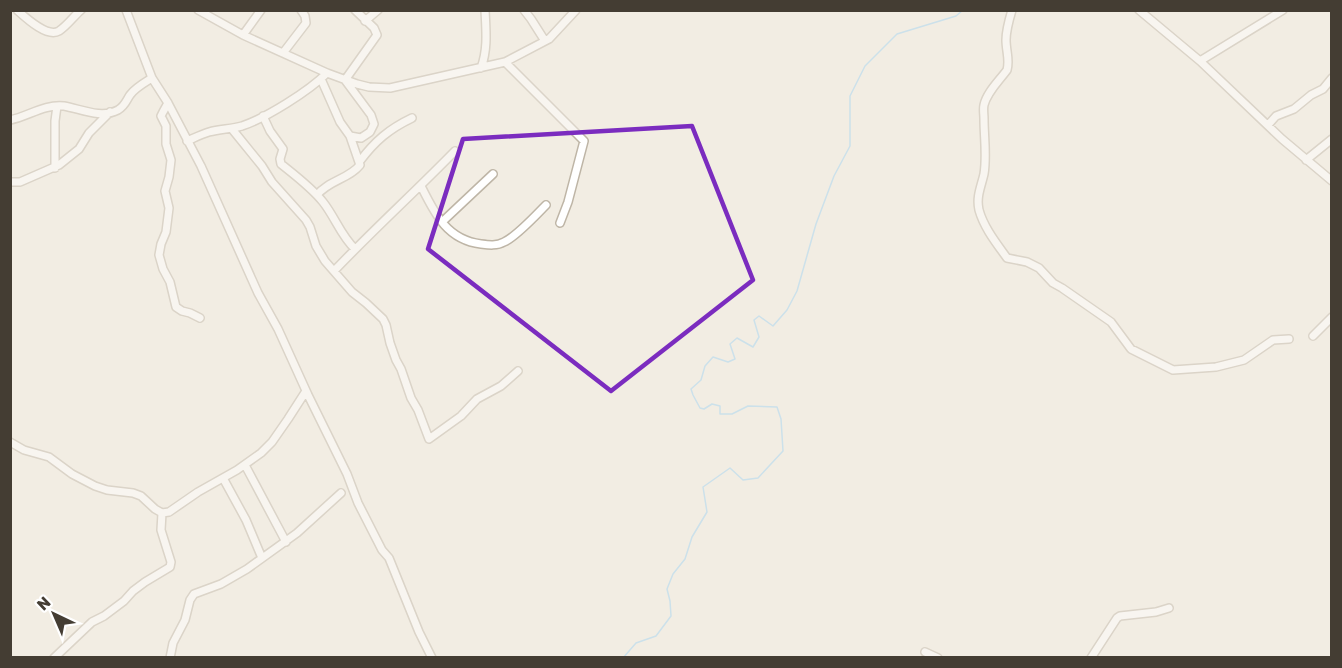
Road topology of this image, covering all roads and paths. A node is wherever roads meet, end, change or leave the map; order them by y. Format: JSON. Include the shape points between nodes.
{"nodes":[{"id":1,"x":17,"y":10,"type":"edge"},
{"id":2,"x":81,"y":10,"type":"edge"},
{"id":3,"x":126,"y":10,"type":"edge"},
{"id":4,"x":198,"y":10,"type":"edge"},
{"id":5,"x":261,"y":10,"type":"edge"},
{"id":6,"x":302,"y":10,"type":"edge"},
{"id":7,"x":378,"y":10,"type":"edge"},
{"id":8,"x":485,"y":10,"type":"edge"},
{"id":9,"x":524,"y":10,"type":"edge"},
{"id":10,"x":576,"y":10,"type":"edge"},
{"id":11,"x":1012,"y":10,"type":"edge"},
{"id":12,"x":1140,"y":10,"type":"edge"},
{"id":13,"x":1283,"y":10,"type":"edge"},
{"id":14,"x":355,"y":11,"type":"edge"},
{"id":15,"x":365,"y":21,"type":"junction"},
{"id":16,"x":243,"y":35,"type":"junction"},
{"id":17,"x":544,"y":41,"type":"junction"},
{"id":18,"x":283,"y":53,"type":"junction"},
{"id":19,"x":1200,"y":61,"type":"junction"},
{"id":20,"x":505,"y":62,"type":"junction"},
{"id":21,"x":481,"y":68,"type":"junction"},
{"id":22,"x":327,"y":73,"type":"junction"},
{"id":23,"x":152,"y":78,"type":"junction"},
{"id":24,"x":1331,"y":78,"type":"edge"},
{"id":25,"x":321,"y":79,"type":"junction"},
{"id":26,"x":345,"y":80,"type":"junction"},
{"id":27,"x":168,"y":103,"type":"junction"},
{"id":28,"x":57,"y":106,"type":"junction"},
{"id":29,"x":110,"y":112,"type":"junction"},
{"id":30,"x":263,"y":116,"type":"junction"},
{"id":31,"x":412,"y":118,"type":"dead end"},
{"id":32,"x":10,"y":120,"type":"edge"},
{"id":33,"x":1268,"y":125,"type":"junction"},
{"id":34,"x":232,"y":129,"type":"junction"},
{"id":35,"x":350,"y":136,"type":"junction"},
{"id":36,"x":1332,"y":139,"type":"edge"},
{"id":37,"x":187,"y":141,"type":"junction"},
{"id":38,"x":455,"y":151,"type":"dead end"},
{"id":39,"x":1306,"y":160,"type":"junction"},
{"id":40,"x":360,"y":161,"type":"junction"},
{"id":41,"x":55,"y":168,"type":"junction"},
{"id":42,"x":493,"y":174,"type":"dead end"},
{"id":43,"x":1332,"y":181,"type":"edge"},
{"id":44,"x":10,"y":182,"type":"edge"},
{"id":45,"x":421,"y":186,"type":"junction"},
{"id":46,"x":317,"y":195,"type":"junction"},
{"id":47,"x":546,"y":205,"type":"dead end"},
{"id":48,"x":442,"y":222,"type":"junction"},
{"id":49,"x":560,"y":223,"type":"dead end"},
{"id":50,"x":355,"y":249,"type":"junction"},
{"id":51,"x":334,"y":271,"type":"junction"},
{"id":52,"x":1332,"y":317,"type":"edge"},
{"id":53,"x":200,"y":318,"type":"dead end"},
{"id":54,"x":1313,"y":336,"type":"dead end"},
{"id":55,"x":1289,"y":339,"type":"dead end"},
{"id":56,"x":518,"y":371,"type":"dead end"},
{"id":57,"x":306,"y":391,"type":"junction"},
{"id":58,"x":10,"y":442,"type":"edge"},
{"id":59,"x":245,"y":465,"type":"junction"},
{"id":60,"x":223,"y":478,"type":"junction"},
{"id":61,"x":341,"y":493,"type":"dead end"},
{"id":62,"x":162,"y":513,"type":"junction"},
{"id":63,"x":286,"y":542,"type":"junction"},
{"id":64,"x":262,"y":558,"type":"junction"},
{"id":65,"x":1169,"y":608,"type":"dead end"},
{"id":66,"x":925,"y":652,"type":"dead end"},
{"id":67,"x":173,"y":656,"type":"edge"},
{"id":68,"x":54,"y":657,"type":"edge"},
{"id":69,"x":432,"y":657,"type":"edge"},
{"id":70,"x":938,"y":657,"type":"edge"},
{"id":71,"x":1091,"y":657,"type":"edge"}],
"edges":[{"from":1,"to":2,"type":"street","via":[[30,22],[53,33]]},
{"from":3,"to":23,"type":"street"},
{"from":4,"to":16,"type":"street"},
{"from":5,"to":16,"type":"street"},
{"from":6,"to":18,"type":"street","via":[[306,23]]},
{"from":7,"to":15,"type":"street"},
{"from":8,"to":21,"type":"street","via":[[487,37]]},
{"from":9,"to":17,"type":"street"},
{"from":10,"to":17,"type":"street"},
{"from":11,"to":55,"type":"street","via":[[1006,36],[1009,66],[984,105],[985,159],[978,200],[982,217],[1007,258],[1039,268],[1053,283],[1112,322],[1131,348],[1173,370],[1216,367],[1244,360],[1273,340]]},
{"from":12,"to":19,"type":"street"},
{"from":13,"to":19,"type":"street"},
{"from":14,"to":15,"type":"street"},
{"from":15,"to":26,"type":"street","via":[[377,35]]},
{"from":16,"to":18,"type":"street"},
{"from":17,"to":20,"type":"street"},
{"from":18,"to":22,"type":"street"},
{"from":19,"to":33,"type":"street"},
{"from":20,"to":21,"type":"street"},
{"from":20,"to":49,"type":"street","via":[[584,141]]},
{"from":21,"to":26,"type":"street","via":[[390,87],[369,87]]},
{"from":22,"to":25,"type":"street"},
{"from":22,"to":26,"type":"street"},
{"from":23,"to":27,"type":"street"},
{"from":23,"to":29,"type":"street","via":[[142,83],[123,107]]},
{"from":24,"to":33,"type":"street","via":[[1323,89],[1276,116]]},
{"from":25,"to":30,"type":"street"},
{"from":25,"to":35,"type":"street"},
{"from":26,"to":35,"type":"street","via":[[374,124],[361,138]]},
{"from":27,"to":37,"type":"street"},
{"from":27,"to":53,"type":"street","via":[[162,117],[171,160],[165,191],[169,208],[159,255],[176,307]]},
{"from":28,"to":29,"type":"street"},
{"from":28,"to":32,"type":"street"},
{"from":28,"to":41,"type":"street"},
{"from":29,"to":41,"type":"street","via":[[79,149]]},
{"from":30,"to":34,"type":"street"},
{"from":30,"to":46,"type":"street","via":[[283,149],[281,164]]},
{"from":31,"to":40,"type":"street","via":[[376,141]]},
{"from":33,"to":39,"type":"street"},
{"from":34,"to":37,"type":"street"},
{"from":34,"to":51,"type":"street","via":[[306,220],[316,246]]},
{"from":35,"to":40,"type":"street"},
{"from":36,"to":39,"type":"street"},
{"from":37,"to":57,"type":"street"},
{"from":38,"to":45,"type":"street"},
{"from":39,"to":43,"type":"street"},
{"from":40,"to":46,"type":"street","via":[[356,170],[327,185]]},
{"from":41,"to":44,"type":"street","via":[[20,183]]},
{"from":42,"to":48,"type":"street"},
{"from":45,"to":48,"type":"street"},
{"from":45,"to":50,"type":"street"},
{"from":46,"to":50,"type":"street"},
{"from":47,"to":48,"type":"street","via":[[499,244],[468,242]]},
{"from":50,"to":51,"type":"street"},
{"from":51,"to":56,"type":"street","via":[[383,319],[429,439]]},
{"from":52,"to":54,"type":"street"},
{"from":57,"to":59,"type":"street","via":[[272,442]]},
{"from":57,"to":69,"type":"street","via":[[358,503],[389,558]]},
{"from":58,"to":62,"type":"street","via":[[49,457],[95,486],[141,496]]},
{"from":59,"to":60,"type":"street"},
{"from":59,"to":63,"type":"street"},
{"from":60,"to":62,"type":"street"},
{"from":60,"to":64,"type":"street"},
{"from":61,"to":63,"type":"street"},
{"from":62,"to":68,"type":"street","via":[[161,530],[170,567],[92,622]]},
{"from":63,"to":64,"type":"street"},
{"from":64,"to":67,"type":"street","via":[[192,596],[173,643]]},
{"from":65,"to":71,"type":"street","via":[[1117,618]]},
{"from":66,"to":70,"type":"street"}]}
